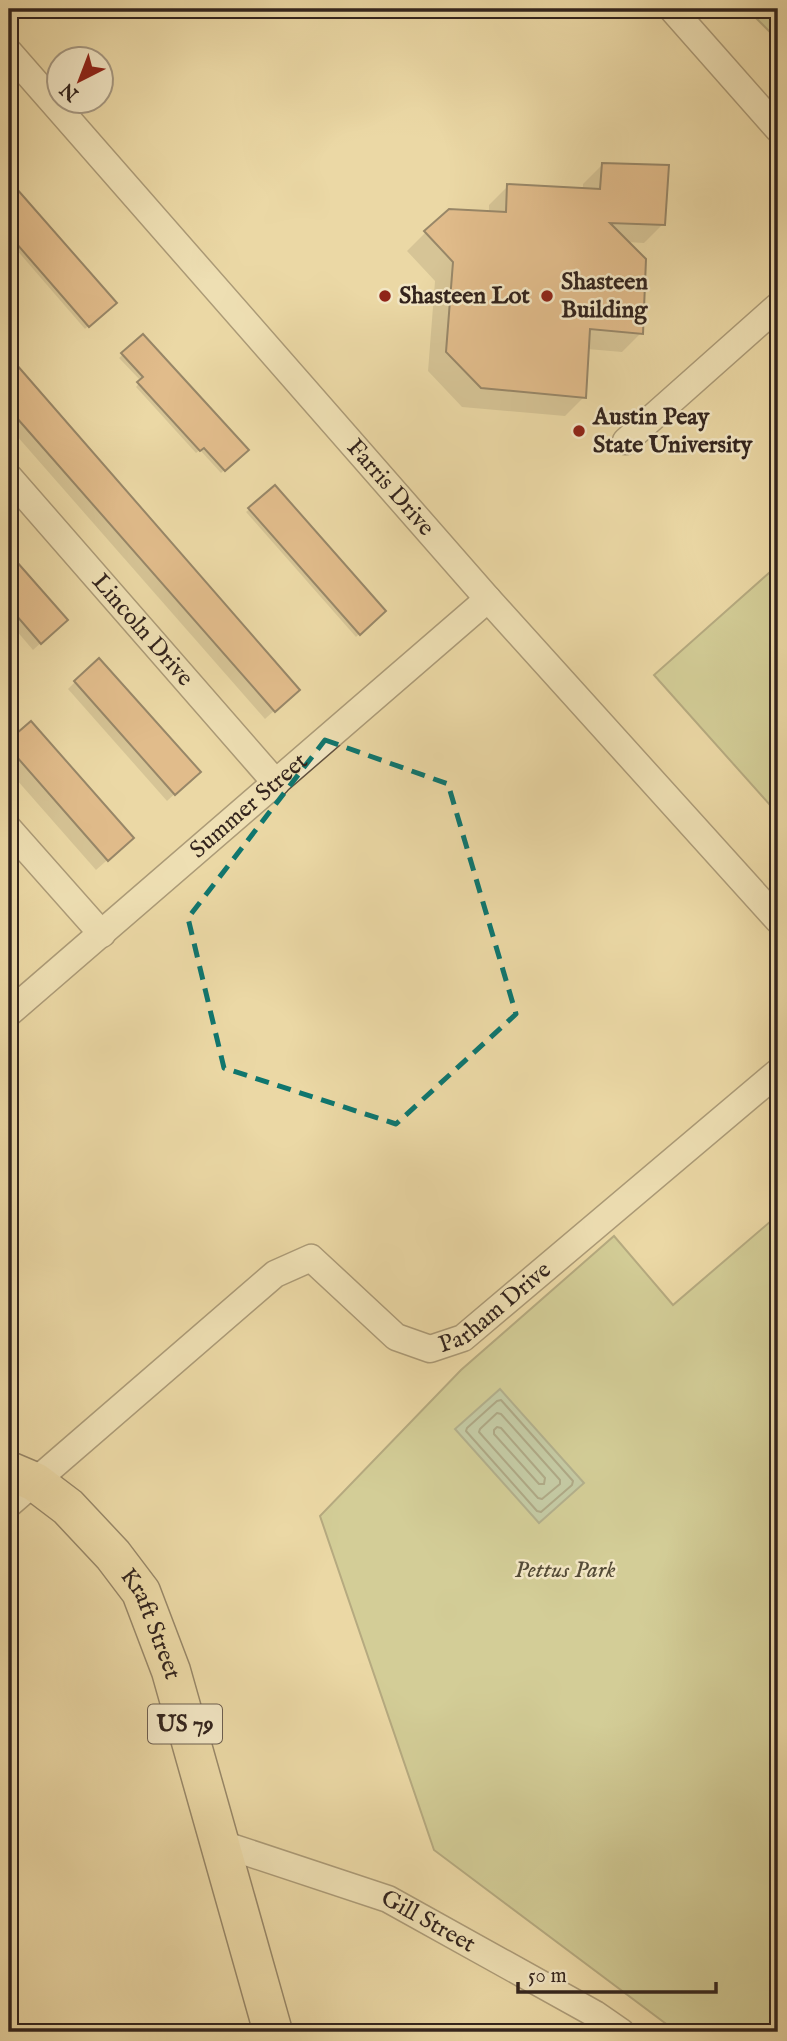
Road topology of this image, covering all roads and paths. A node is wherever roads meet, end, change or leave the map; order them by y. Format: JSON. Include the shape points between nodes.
{"nodes":[{"id":1,"x":673,"y":9,"type":"edge"},
{"id":2,"x":9,"y":52,"type":"edge"},
{"id":3,"x":778,"y":130,"type":"edge"},
{"id":4,"x":778,"y":306,"type":"edge"},
{"id":5,"x":626,"y":441,"type":"dead end"},
{"id":6,"x":9,"y":477,"type":"edge"},
{"id":7,"x":488,"y":599,"type":"junction"},
{"id":8,"x":276,"y":783,"type":"junction"},
{"id":9,"x":9,"y":829,"type":"edge"},
{"id":10,"x":778,"y":920,"type":"edge"},
{"id":11,"x":102,"y":934,"type":"junction"},
{"id":12,"x":9,"y":1013,"type":"edge"},
{"id":13,"x":778,"y":1072,"type":"edge"},
{"id":14,"x":18,"y":1486,"type":"edge"},
{"id":15,"x":219,"y":1843,"type":"junction"},
{"id":16,"x":273,"y":2032,"type":"edge"},
{"id":17,"x":621,"y":2032,"type":"edge"}],
"edges":[{"from":1,"to":3,"type":"street"},
{"from":2,"to":7,"type":"street","name":"Farris Drive"},
{"from":4,"to":5,"type":"street"},
{"from":6,"to":8,"type":"street","name":"Lincoln Drive"},
{"from":7,"to":8,"type":"street","name":"Summer Street"},
{"from":7,"to":10,"type":"street","name":"Farris Drive"},
{"from":8,"to":11,"type":"street","name":"Summer Street"},
{"from":9,"to":11,"type":"street"},
{"from":11,"to":12,"type":"street","name":"Summer Street"},
{"from":13,"to":14,"type":"street","name":"Parham Drive","via":[[463,1338],[430,1349],[396,1337],[311,1258],[275,1274]]},
{"from":14,"to":15,"type":"highway","name":"Kraft Street","number":"US 79","via":[[68,1507],[141,1592],[170,1671]]},
{"from":15,"to":16,"type":"highway","name":"Kraft Street","number":"US 79"},
{"from":15,"to":17,"type":"street","name":"Gill Street","via":[[388,1899]]}]}
